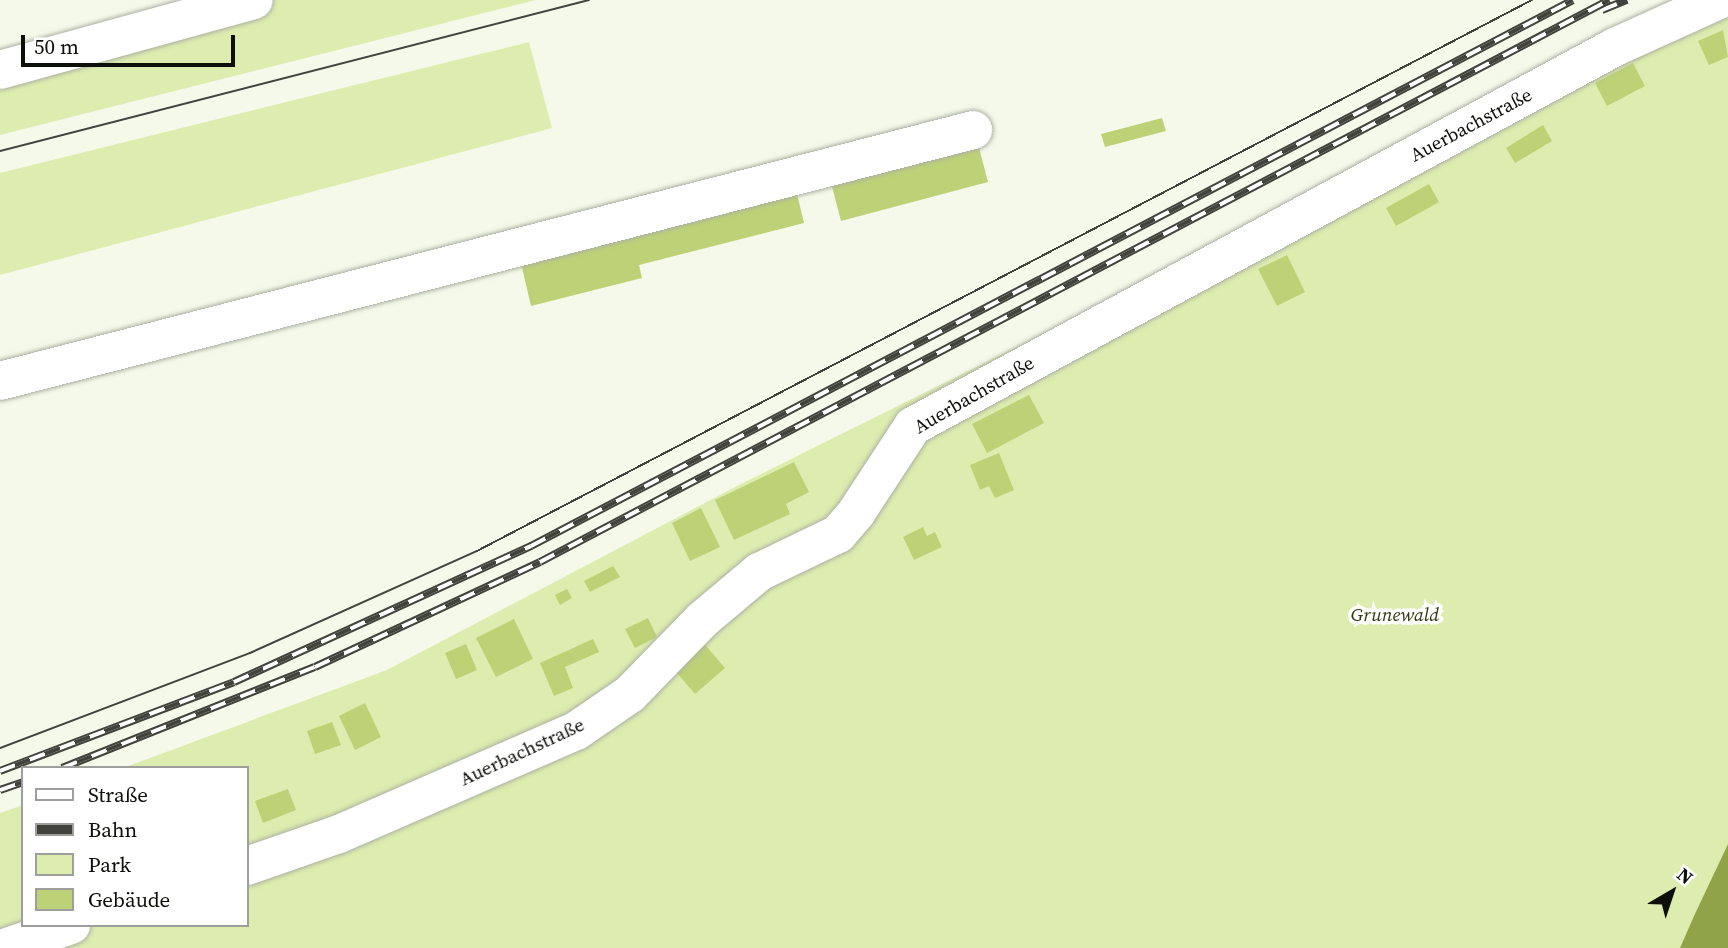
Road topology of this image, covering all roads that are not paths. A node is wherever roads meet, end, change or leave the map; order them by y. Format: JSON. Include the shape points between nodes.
{"nodes":[{"id":1,"x":254,"y":0,"type":"edge"},
{"id":2,"x":1719,"y":0,"type":"edge"},
{"id":3,"x":0,"y":70,"type":"edge"},
{"id":4,"x":973,"y":130,"type":"dead end"},
{"id":5,"x":0,"y":382,"type":"edge"},
{"id":6,"x":248,"y":866,"type":"edge"},
{"id":7,"x":65,"y":927,"type":"edge"},
{"id":8,"x":4,"y":948,"type":"edge"}],
"edges":[{"from":1,"to":3,"type":"lane"},
{"from":2,"to":6,"type":"lane","name":"Auerbachstraße","via":[[1615,47],[912,426],[838,534],[759,572],[702,620],[631,694],[576,731],[339,834]]},
{"from":4,"to":5,"type":"lane"},
{"from":7,"to":8,"type":"lane"}]}
